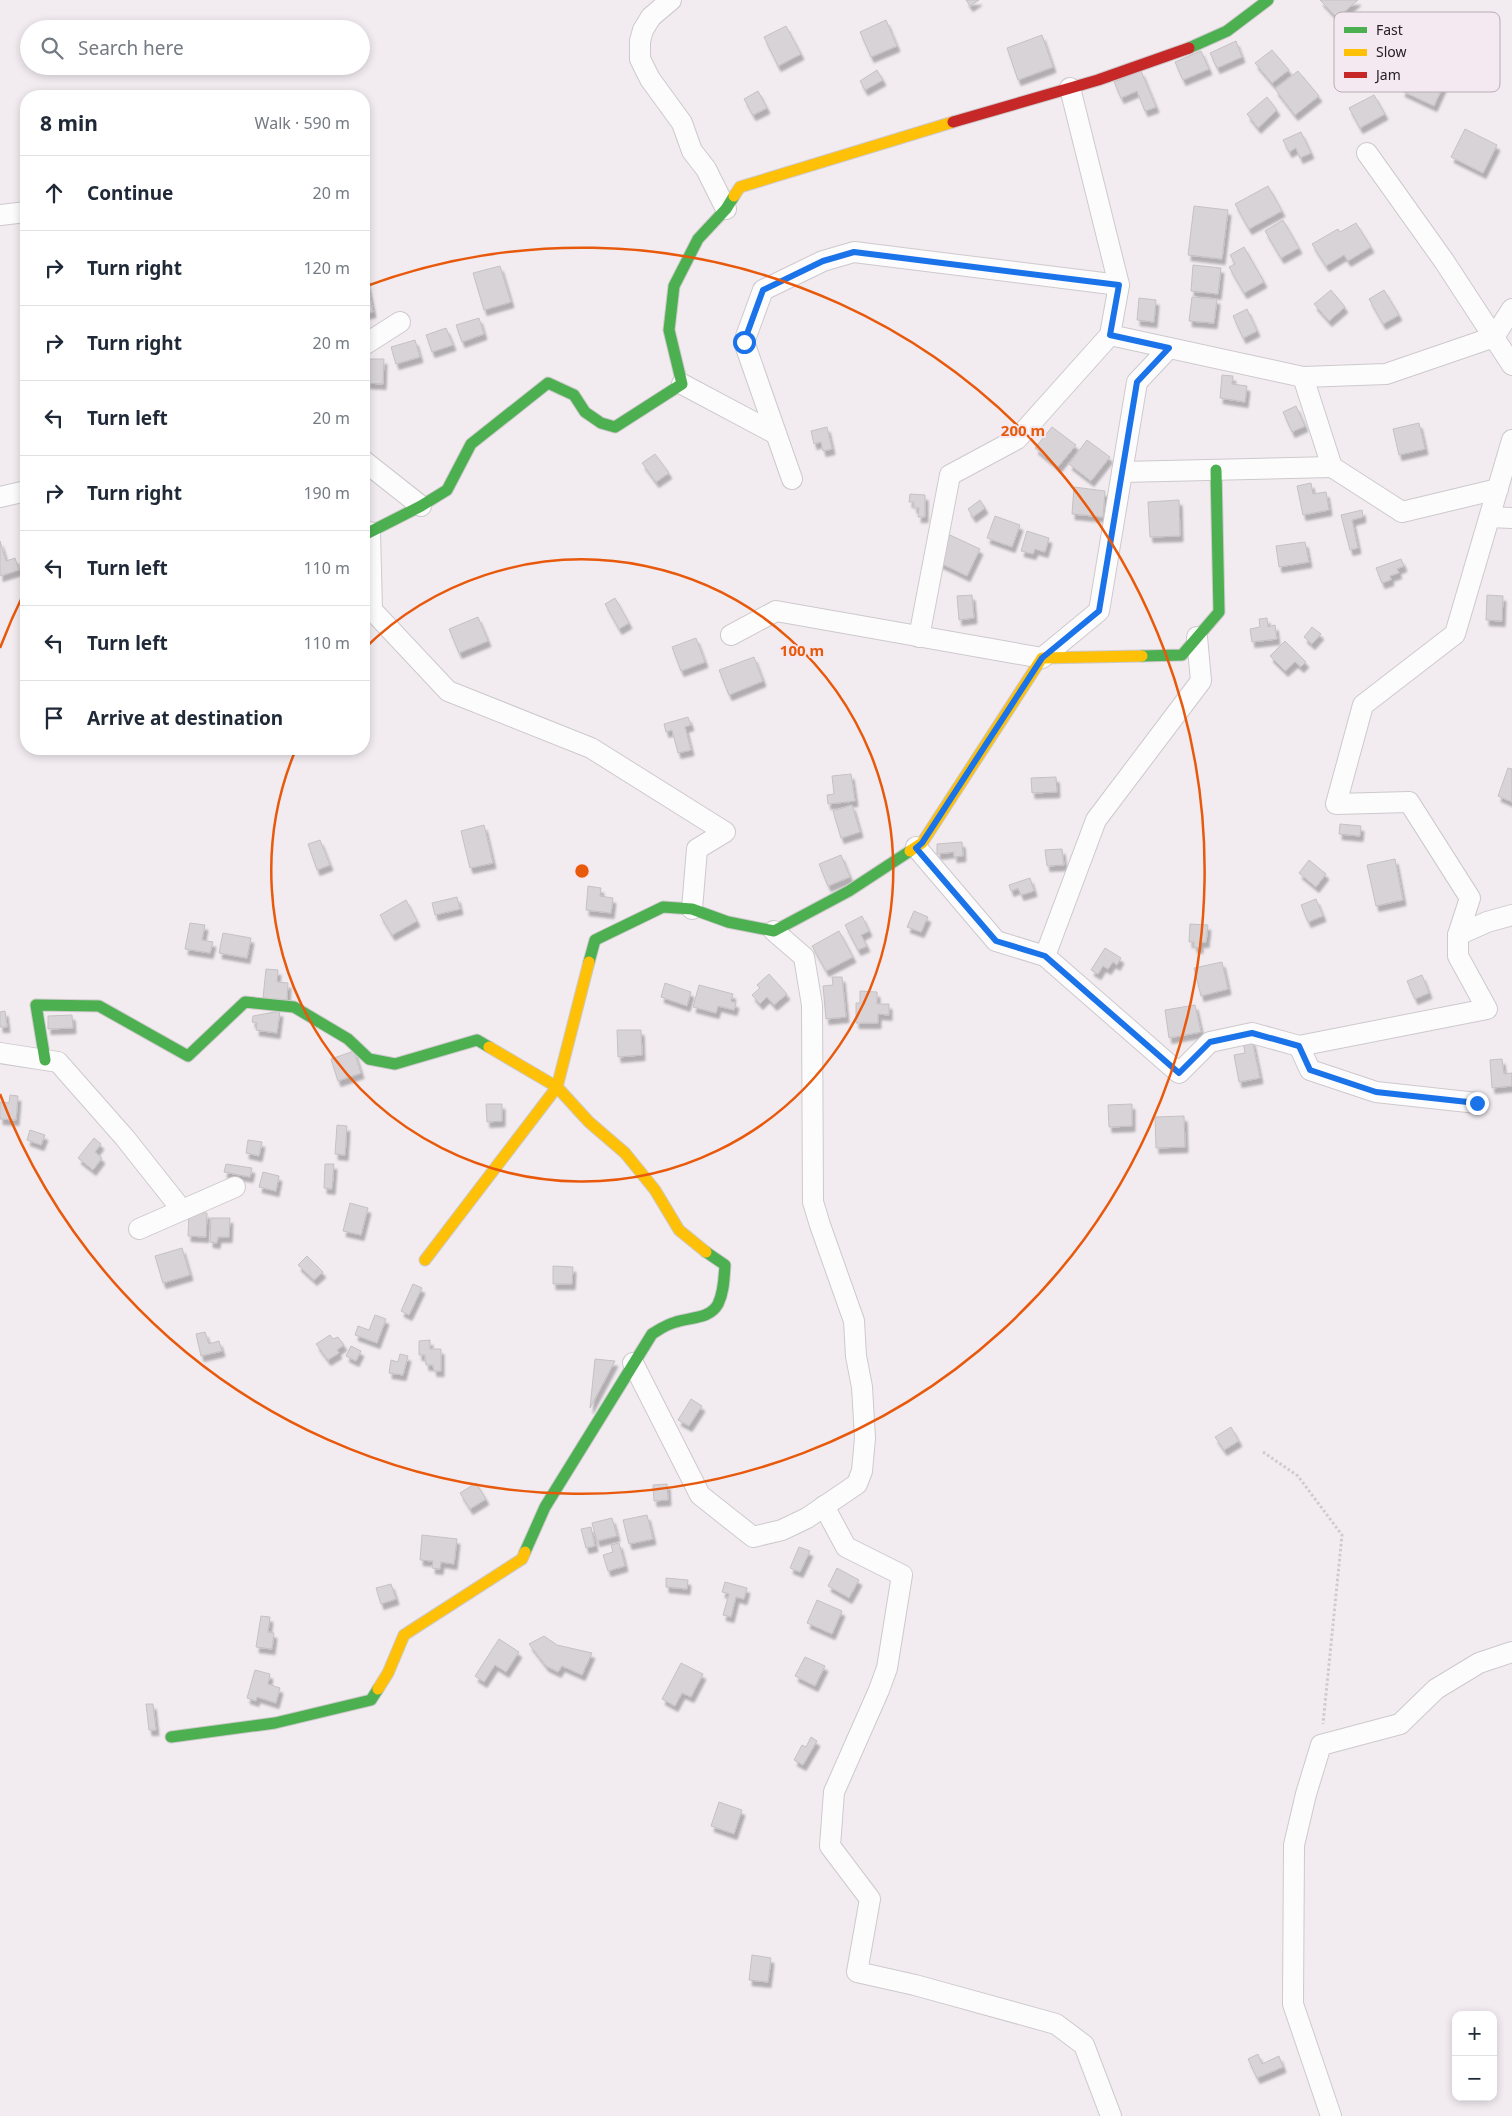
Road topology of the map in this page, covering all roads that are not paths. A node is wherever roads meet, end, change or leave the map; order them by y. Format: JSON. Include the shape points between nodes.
{"nodes":[{"id":1,"x":671,"y":0,"type":"edge"},
{"id":2,"x":1268,"y":0,"type":"edge"},
{"id":3,"x":1070,"y":88,"type":"junction"},
{"id":4,"x":1367,"y":153,"type":"dead end"},
{"id":5,"x":726,"y":209,"type":"junction"},
{"id":6,"x":20,"y":213,"type":"edge"},
{"id":7,"x":0,"y":215,"type":"edge"},
{"id":8,"x":1119,"y":285,"type":"junction"},
{"id":9,"x":1512,"y":309,"type":"edge"},
{"id":10,"x":400,"y":322,"type":"dead end"},
{"id":11,"x":1110,"y":335,"type":"junction"},
{"id":12,"x":1494,"y":337,"type":"junction"},
{"id":13,"x":370,"y":341,"type":"edge"},
{"id":14,"x":1169,"y":348,"type":"junction"},
{"id":15,"x":1512,"y":365,"type":"edge"},
{"id":16,"x":1303,"y":377,"type":"junction"},
{"id":17,"x":682,"y":384,"type":"junction"},
{"id":18,"x":776,"y":434,"type":"junction"},
{"id":19,"x":1512,"y":440,"type":"edge"},
{"id":20,"x":370,"y":466,"type":"edge"},
{"id":21,"x":1332,"y":467,"type":"junction"},
{"id":22,"x":1216,"y":470,"type":"junction"},
{"id":23,"x":1122,"y":472,"type":"junction"},
{"id":24,"x":792,"y":479,"type":"dead end"},
{"id":25,"x":1498,"y":489,"type":"junction"},
{"id":26,"x":20,"y":492,"type":"edge"},
{"id":27,"x":0,"y":497,"type":"edge"},
{"id":28,"x":421,"y":506,"type":"junction"},
{"id":29,"x":1490,"y":517,"type":"junction"},
{"id":30,"x":1512,"y":518,"type":"edge"},
{"id":31,"x":370,"y":532,"type":"edge"},
{"id":32,"x":370,"y":613,"type":"edge"},
{"id":33,"x":731,"y":635,"type":"dead end"},
{"id":34,"x":919,"y":636,"type":"junction"},
{"id":35,"x":1197,"y":637,"type":"junction"},
{"id":36,"x":1042,"y":658,"type":"junction"},
{"id":37,"x":916,"y":848,"type":"junction"},
{"id":38,"x":692,"y":909,"type":"junction"},
{"id":39,"x":1512,"y":915,"type":"edge"},
{"id":40,"x":774,"y":931,"type":"junction"},
{"id":41,"x":1458,"y":935,"type":"junction"},
{"id":42,"x":1045,"y":956,"type":"junction"},
{"id":43,"x":1299,"y":1046,"type":"junction"},
{"id":44,"x":0,"y":1053,"type":"edge"},
{"id":45,"x":45,"y":1060,"type":"junction"},
{"id":46,"x":558,"y":1087,"type":"junction"},
{"id":47,"x":1477,"y":1103,"type":"dead end"},
{"id":48,"x":235,"y":1186,"type":"dead end"},
{"id":49,"x":182,"y":1210,"type":"junction"},
{"id":50,"x":139,"y":1229,"type":"dead end"},
{"id":51,"x":425,"y":1260,"type":"dead end"},
{"id":52,"x":633,"y":1363,"type":"junction"},
{"id":53,"x":824,"y":1506,"type":"junction"},
{"id":54,"x":1512,"y":1652,"type":"edge"},
{"id":55,"x":172,"y":1737,"type":"dead end"},
{"id":56,"x":1111,"y":2116,"type":"edge"},
{"id":57,"x":1331,"y":2116,"type":"edge"}],
"edges":[{"from":1,"to":5,"type":"street","via":[[651,16],[643,30],[640,59],[650,79],[682,123],[692,151],[706,169]]},
{"from":2,"to":3,"type":"street","via":[[1227,31],[1179,52]]},
{"from":3,"to":5,"type":"street","via":[[740,187]]},
{"from":3,"to":8,"type":"street"},
{"from":4,"to":12,"type":"street"},
{"from":5,"to":17,"type":"street","via":[[698,240],[674,286],[669,330]]},
{"from":6,"to":7,"type":"street"},
{"from":8,"to":11,"type":"street"},
{"from":8,"to":18,"type":"street","via":[[854,252],[823,261],[763,290],[744,342]]},
{"from":9,"to":12,"type":"street"},
{"from":10,"to":13,"type":"street"},
{"from":11,"to":14,"type":"street"},
{"from":11,"to":34,"type":"street","via":[[1017,439],[950,475]]},
{"from":12,"to":15,"type":"street"},
{"from":12,"to":16,"type":"street","via":[[1386,374]]},
{"from":14,"to":16,"type":"street"},
{"from":14,"to":23,"type":"street","via":[[1137,382]]},
{"from":16,"to":21,"type":"street"},
{"from":17,"to":18,"type":"street"},
{"from":17,"to":28,"type":"street","via":[[615,427],[601,423],[585,412],[574,395],[548,383],[472,444],[447,490]]},
{"from":18,"to":24,"type":"street"},
{"from":19,"to":25,"type":"street"},
{"from":20,"to":28,"type":"street"},
{"from":21,"to":22,"type":"street"},
{"from":21,"to":25,"type":"street","via":[[1402,512]]},
{"from":22,"to":23,"type":"street"},
{"from":22,"to":35,"type":"street","via":[[1219,612]]},
{"from":23,"to":36,"type":"street","via":[[1099,611]]},
{"from":25,"to":29,"type":"street"},
{"from":26,"to":27,"type":"street"},
{"from":28,"to":31,"type":"street"},
{"from":29,"to":30,"type":"street"},
{"from":29,"to":41,"type":"street","via":[[1455,634],[1363,705],[1336,804],[1409,802],[1470,898]]},
{"from":32,"to":38,"type":"street","via":[[448,691],[591,748],[725,832],[697,849]]},
{"from":33,"to":34,"type":"street","via":[[776,611]]},
{"from":34,"to":36,"type":"street"},
{"from":35,"to":36,"type":"street","via":[[1182,654]]},
{"from":35,"to":42,"type":"street","via":[[1201,681],[1096,820]]},
{"from":36,"to":37,"type":"street"},
{"from":37,"to":40,"type":"street","via":[[849,891]]},
{"from":37,"to":42,"type":"street","via":[[996,941]]},
{"from":38,"to":40,"type":"street","via":[[728,922]]},
{"from":38,"to":46,"type":"street","via":[[663,907],[595,940]]},
{"from":39,"to":41,"type":"street"},
{"from":40,"to":53,"type":"street","via":[[804,957],[812,1005],[813,1202],[854,1321],[862,1387],[865,1438],[862,1471],[857,1484]]},
{"from":41,"to":43,"type":"street","via":[[1458,956],[1487,1009]]},
{"from":42,"to":43,"type":"street","via":[[1179,1073],[1210,1042],[1252,1033]]},
{"from":43,"to":47,"type":"street","via":[[1310,1070],[1376,1092]]},
{"from":44,"to":45,"type":"street"},
{"from":45,"to":46,"type":"street","via":[[36,1005],[99,1006],[188,1056],[245,1002],[294,1008],[348,1039],[369,1059],[395,1064],[477,1040]]},
{"from":45,"to":49,"type":"street","via":[[58,1062],[125,1138]]},
{"from":46,"to":51,"type":"street"},
{"from":46,"to":52,"type":"street","via":[[589,1122],[625,1153],[655,1190],[679,1230],[693,1244],[725,1265],[722,1297],[715,1309],[705,1317],[662,1325]]},
{"from":48,"to":49,"type":"street"},
{"from":49,"to":50,"type":"street"},
{"from":52,"to":53,"type":"street","via":[[700,1494],[753,1537],[782,1530]]},
{"from":52,"to":55,"type":"street","via":[[545,1507],[522,1559],[404,1635],[388,1673],[371,1700],[274,1723]]},
{"from":53,"to":56,"type":"street","via":[[846,1547],[902,1575],[887,1668],[834,1792],[830,1846],[870,1899],[857,1972],[1056,2024],[1084,2045]]},
{"from":54,"to":57,"type":"street","via":[[1479,1663],[1436,1689],[1400,1724],[1321,1744],[1294,1845],[1293,2004]]}]}
